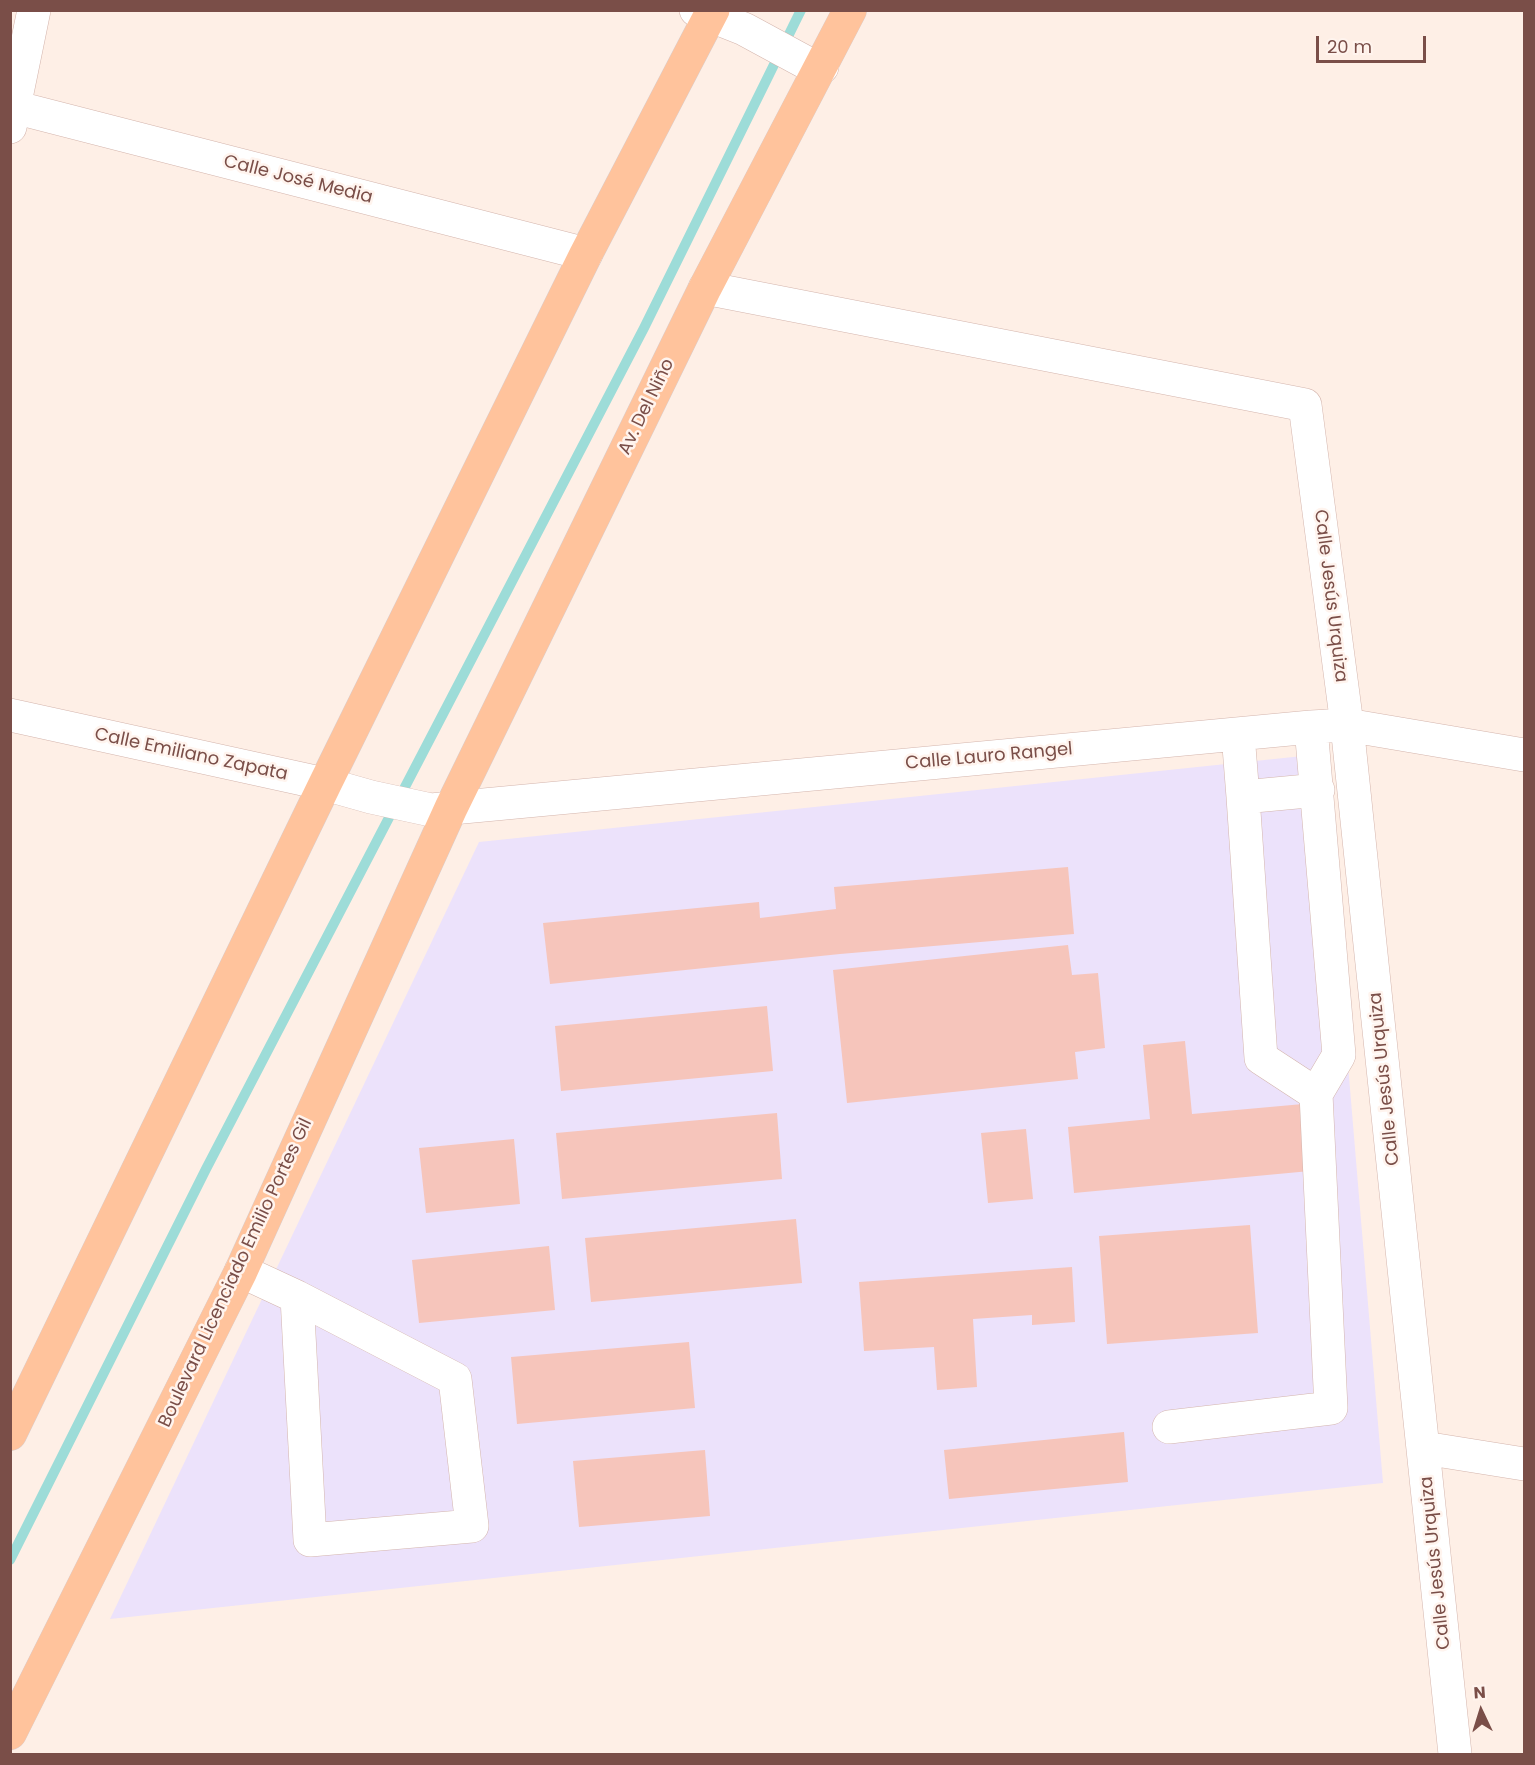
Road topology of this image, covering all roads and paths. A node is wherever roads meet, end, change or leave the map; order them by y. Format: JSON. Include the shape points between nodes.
{"nodes":[{"id":1,"x":34,"y":10,"type":"edge"},
{"id":2,"x":850,"y":10,"type":"edge"},
{"id":3,"x":706,"y":12,"type":"edge"},
{"id":4,"x":813,"y":64,"type":"junction"},
{"id":5,"x":12,"y":113,"type":"edge"},
{"id":6,"x":586,"y":254,"type":"junction"},
{"id":7,"x":705,"y":288,"type":"junction"},
{"id":8,"x":10,"y":715,"type":"edge"},
{"id":9,"x":1347,"y":725,"type":"junction"},
{"id":10,"x":1311,"y":727,"type":"junction"},
{"id":11,"x":1238,"y":734,"type":"junction"},
{"id":12,"x":1524,"y":755,"type":"edge"},
{"id":13,"x":326,"y":784,"type":"junction"},
{"id":14,"x":1318,"y":790,"type":"junction"},
{"id":15,"x":371,"y":797,"type":"joint"},
{"id":16,"x":1243,"y":797,"type":"junction"},
{"id":17,"x":441,"y":809,"type":"junction"},
{"id":18,"x":1316,"y":1094,"type":"junction"},
{"id":19,"x":241,"y":1271,"type":"junction"},
{"id":20,"x":297,"y":1297,"type":"junction"},
{"id":21,"x":1170,"y":1427,"type":"dead end"},
{"id":22,"x":10,"y":1434,"type":"edge"},
{"id":23,"x":1424,"y":1448,"type":"junction"},
{"id":24,"x":1524,"y":1464,"type":"edge"},
{"id":25,"x":10,"y":1733,"type":"edge"},
{"id":26,"x":1455,"y":1755,"type":"edge"}],
"edges":[{"from":1,"to":5,"type":"street"},
{"from":2,"to":4,"type":"main road","name":"Av. Del Niño"},
{"from":3,"to":4,"type":"street"},
{"from":3,"to":6,"type":"main road"},
{"from":4,"to":7,"type":"main road","name":"Av. Del Niño"},
{"from":5,"to":6,"type":"street","name":"Calle José Media"},
{"from":6,"to":13,"type":"main road"},
{"from":7,"to":9,"type":"street","name":"Calle Jesús Urquiza","via":[[1305,405]]},
{"from":7,"to":17,"type":"main road","name":"Av. Del Niño"},
{"from":8,"to":13,"type":"street","name":"Calle Emiliano Zapata"},
{"from":9,"to":10,"type":"street","name":"Calle Lauro Rangel"},
{"from":9,"to":12,"type":"street","name":"Calle Lauro Rangel"},
{"from":9,"to":23,"type":"street","name":"Calle Jesús Urquiza"},
{"from":10,"to":11,"type":"street","name":"Calle Lauro Rangel"},
{"from":10,"to":14,"type":"street"},
{"from":11,"to":16,"type":"street"},
{"from":11,"to":17,"type":"street","name":"Calle Lauro Rangel"},
{"from":13,"to":15,"type":"street","name":"Calle Emiliano Zapata"},
{"from":13,"to":22,"type":"main road"},
{"from":14,"to":16,"type":"street"},
{"from":14,"to":18,"type":"street","via":[[1339,1055]]},
{"from":15,"to":17,"type":"street","name":"Calle Lauro Rangel"},
{"from":16,"to":18,"type":"street","via":[[1260,1058]]},
{"from":17,"to":19,"type":"main road","name":"Boulevard Licenciado Emilio Portes Gil"},
{"from":18,"to":21,"type":"street","via":[[1331,1408]]},
{"from":19,"to":20,"type":"street"},
{"from":19,"to":25,"type":"main road","name":"Boulevard Licenciado Emilio Portes Gil"},
{"from":20,"to":20,"type":"street","via":[[455,1378],[472,1526],[310,1540]]},
{"from":23,"to":24,"type":"street"},
{"from":23,"to":26,"type":"street","name":"Calle Jesús Urquiza"}]}
